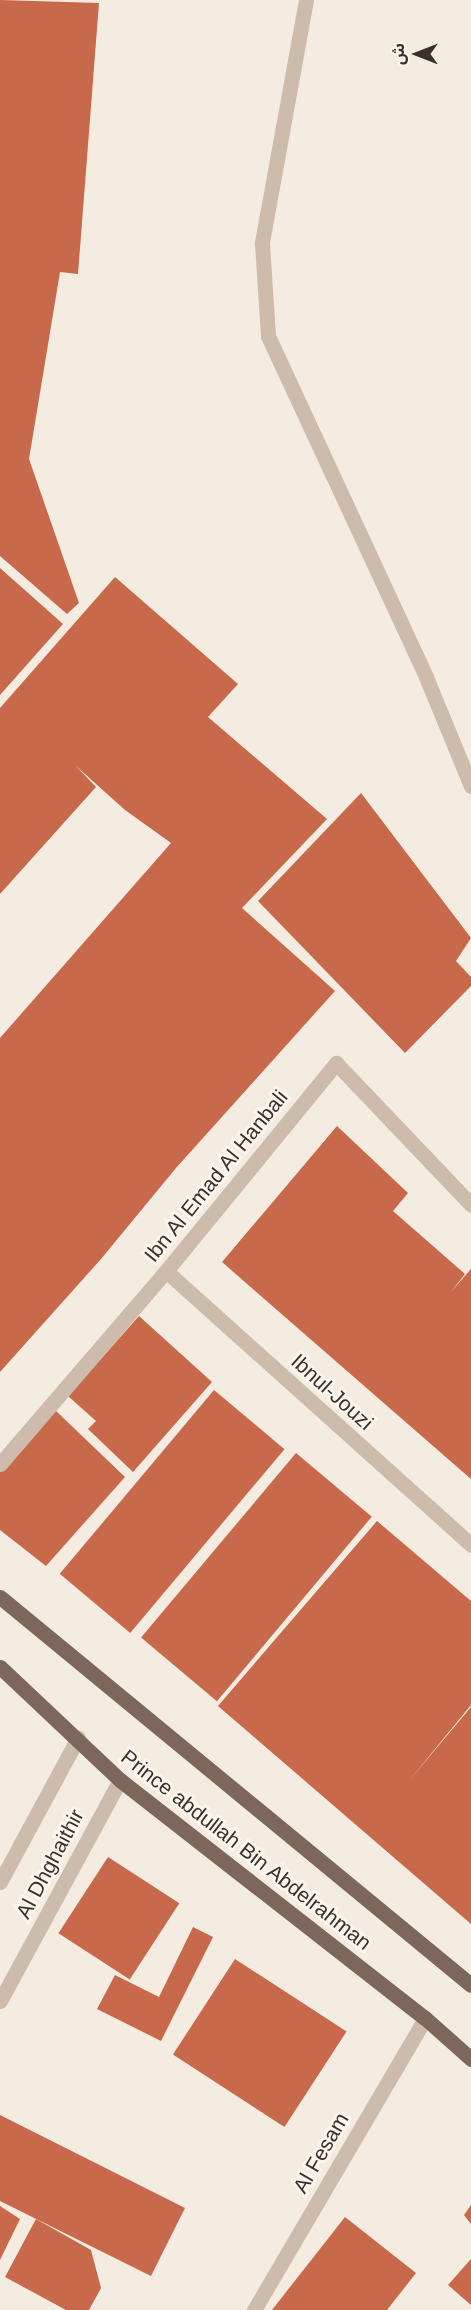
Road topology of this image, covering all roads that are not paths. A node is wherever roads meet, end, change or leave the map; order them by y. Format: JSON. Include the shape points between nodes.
{"nodes":[{"id":1,"x":306,"y":0,"type":"edge"},
{"id":2,"x":471,"y":786,"type":"edge"},
{"id":3,"x":471,"y":1205,"type":"edge"},
{"id":4,"x":166,"y":1271,"type":"junction"},
{"id":5,"x":0,"y":1464,"type":"edge"},
{"id":6,"x":471,"y":1545,"type":"edge"},
{"id":7,"x":0,"y":1597,"type":"edge"},
{"id":8,"x":0,"y":1667,"type":"edge"},
{"id":9,"x":78,"y":1738,"type":"junction"},
{"id":10,"x":120,"y":1780,"type":"junction"},
{"id":11,"x":0,"y":1882,"type":"edge"},
{"id":12,"x":471,"y":1985,"type":"edge"},
{"id":13,"x":0,"y":2001,"type":"edge"},
{"id":14,"x":425,"y":2018,"type":"junction"},
{"id":15,"x":471,"y":2059,"type":"edge"},
{"id":16,"x":254,"y":2310,"type":"edge"}],
"edges":[{"from":1,"to":2,"type":"street","via":[[262,243],[268,336],[426,677]]},
{"from":3,"to":4,"type":"street","name":"Ibn Al Emad Al Hanbali","via":[[336,1063]]},
{"from":4,"to":5,"type":"street","name":"Ibn Al Emad Al Hanbali"},
{"from":4,"to":6,"type":"street","name":"Ibnul-Jouzi"},
{"from":7,"to":12,"type":"main road","name":"Prince abdullah Bin Abdelrahman"},
{"from":8,"to":9,"type":"main road","name":"Prince abdullah Bin Abdelrahman"},
{"from":9,"to":10,"type":"main road","name":"Prince abdullah Bin Abdelrahman"},
{"from":9,"to":11,"type":"street","name":"Al Dhghaithir"},
{"from":10,"to":13,"type":"street","name":"Al Dhghaithir"},
{"from":10,"to":14,"type":"main road","name":"Prince abdullah Bin Abdelrahman"},
{"from":14,"to":15,"type":"main road","name":"Prince abdullah Bin Abdelrahman"},
{"from":14,"to":16,"type":"street","name":"Al Fesam"}]}
